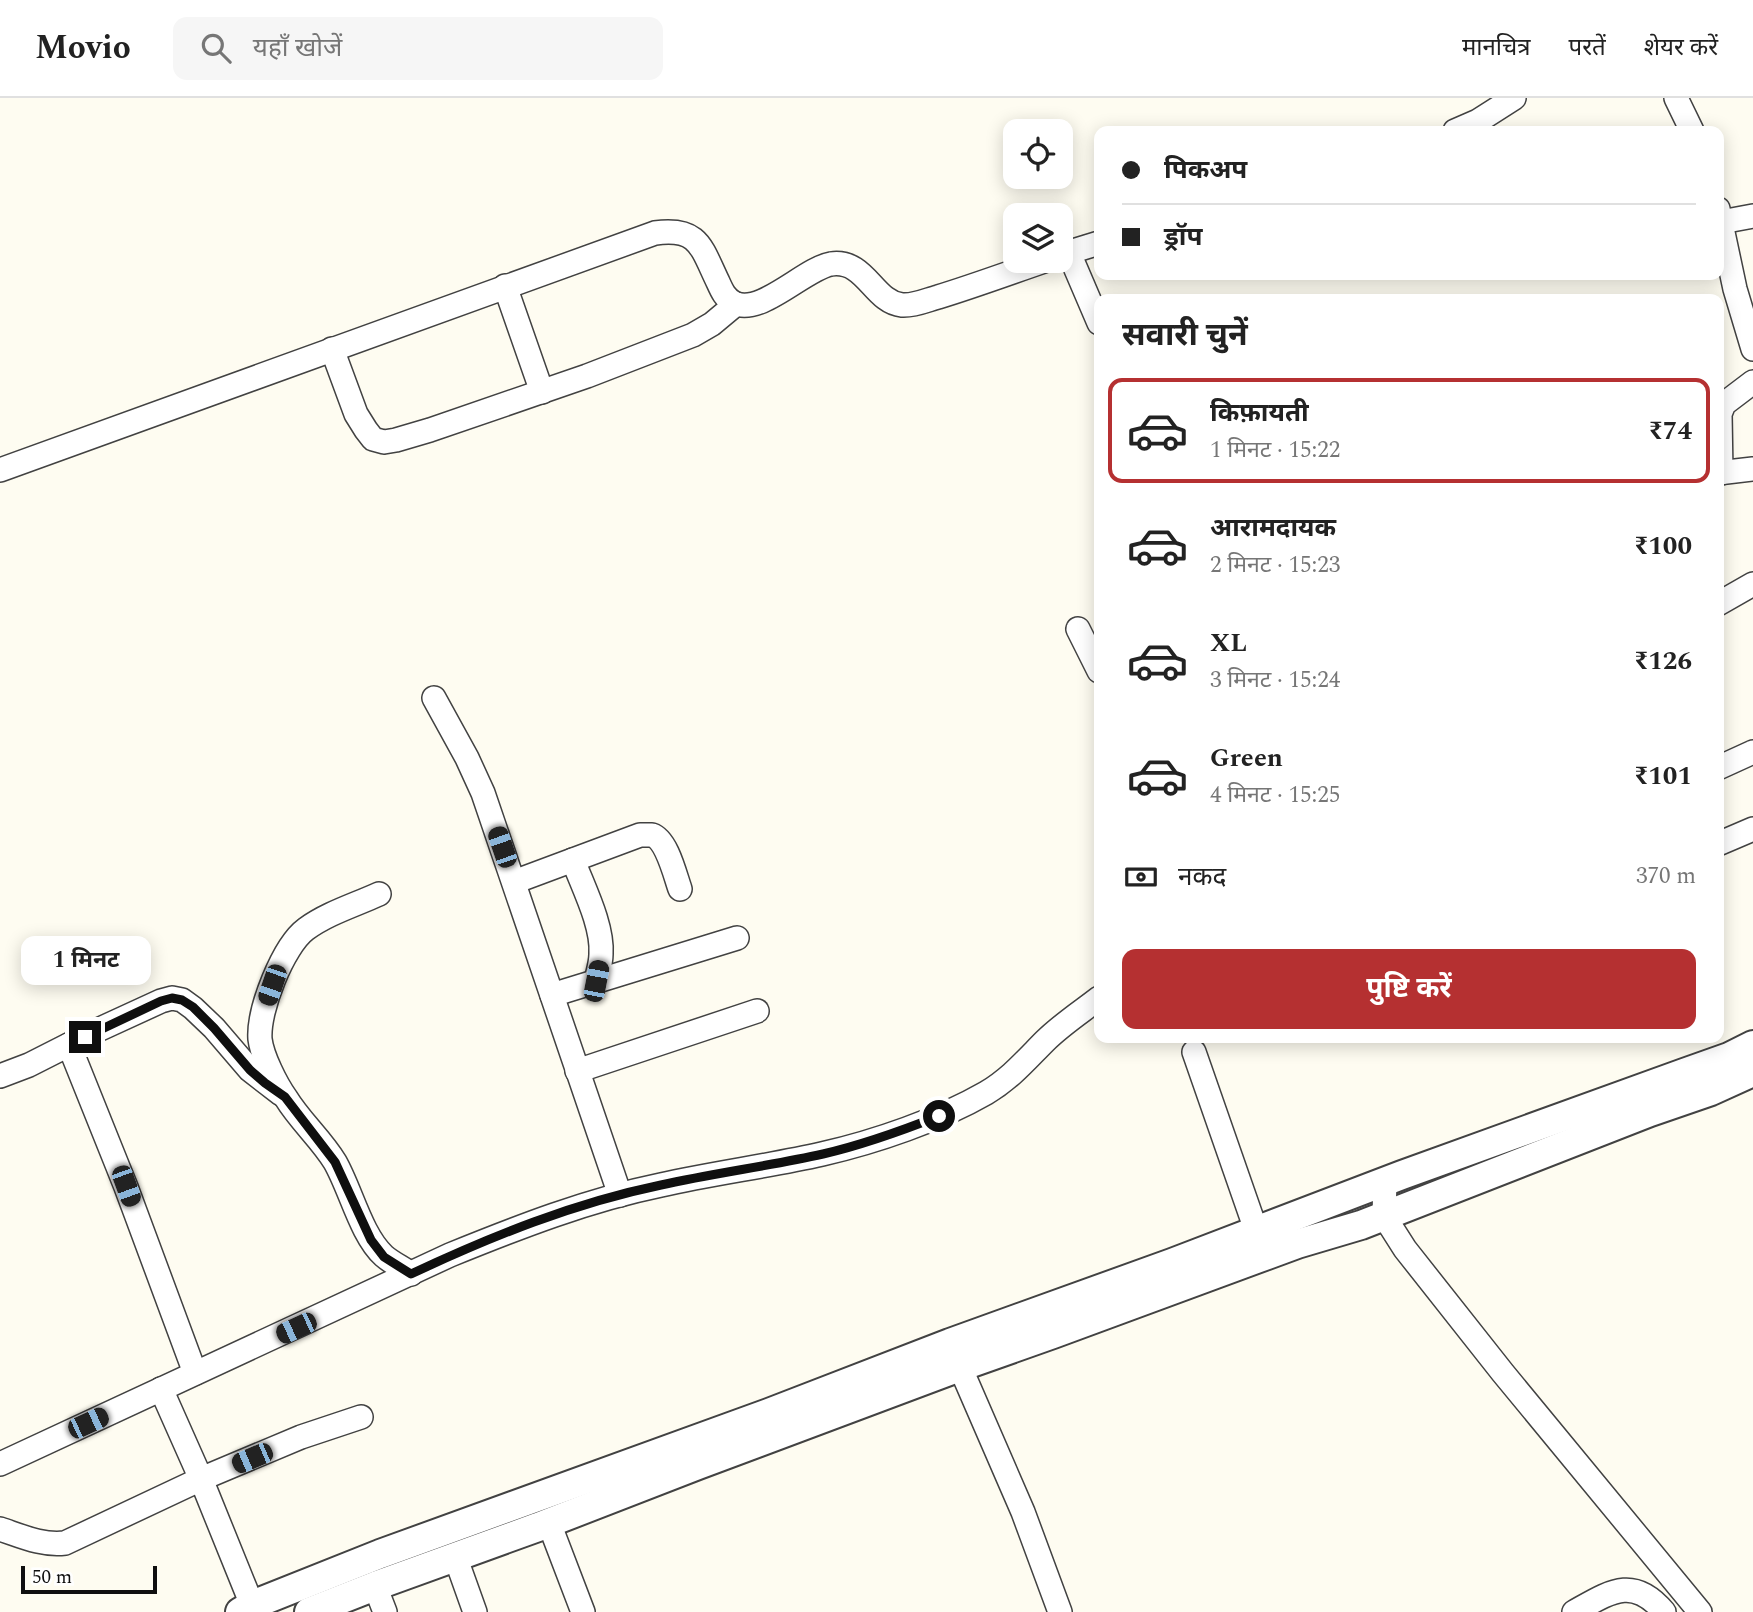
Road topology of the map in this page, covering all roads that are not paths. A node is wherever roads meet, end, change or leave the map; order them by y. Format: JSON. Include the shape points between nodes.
{"nodes":[{"id":1,"x":1514,"y":98,"type":"edge"},
{"id":2,"x":1676,"y":98,"type":"edge"},
{"id":3,"x":1466,"y":126,"type":"edge"},
{"id":4,"x":1690,"y":126,"type":"edge"},
{"id":5,"x":1724,"y":216,"type":"edge"},
{"id":6,"x":1753,"y":216,"type":"edge"},
{"id":7,"x":1724,"y":235,"type":"edge"},
{"id":8,"x":1094,"y":245,"type":"edge"},
{"id":9,"x":1073,"y":251,"type":"edge"},
{"id":10,"x":1073,"y":270,"type":"edge"},
{"id":11,"x":1009,"y":273,"type":"edge"},
{"id":12,"x":505,"y":286,"type":"junction"},
{"id":13,"x":736,"y":304,"type":"junction"},
{"id":14,"x":1094,"y":313,"type":"edge"},
{"id":15,"x":332,"y":349,"type":"junction"},
{"id":16,"x":1753,"y":349,"type":"edge"},
{"id":17,"x":1753,"y":382,"type":"edge"},
{"id":18,"x":542,"y":392,"type":"junction"},
{"id":19,"x":1724,"y":404,"type":"edge"},
{"id":20,"x":1753,"y":469,"type":"edge"},
{"id":21,"x":0,"y":470,"type":"edge"},
{"id":22,"x":1724,"y":473,"type":"edge"},
{"id":23,"x":1753,"y":584,"type":"edge"},
{"id":24,"x":1724,"y":601,"type":"edge"},
{"id":25,"x":1079,"y":629,"type":"dead end"},
{"id":26,"x":1094,"y":660,"type":"edge"},
{"id":27,"x":434,"y":698,"type":"dead end"},
{"id":28,"x":1753,"y":752,"type":"edge"},
{"id":29,"x":1724,"y":765,"type":"edge"},
{"id":30,"x":1753,"y":829,"type":"edge"},
{"id":31,"x":1724,"y":841,"type":"edge"},
{"id":32,"x":573,"y":860,"type":"junction"},
{"id":33,"x":514,"y":882,"type":"junction"},
{"id":34,"x":680,"y":889,"type":"dead end"},
{"id":35,"x":379,"y":894,"type":"dead end"},
{"id":36,"x":737,"y":938,"type":"dead end"},
{"id":37,"x":596,"y":981,"type":"junction"},
{"id":38,"x":552,"y":995,"type":"junction"},
{"id":39,"x":1094,"y":1002,"type":"edge"},
{"id":40,"x":757,"y":1011,"type":"dead end"},
{"id":41,"x":69,"y":1045,"type":"junction"},
{"id":42,"x":1753,"y":1045,"type":"edge"},
{"id":43,"x":1194,"y":1052,"type":"dead end"},
{"id":44,"x":577,"y":1071,"type":"junction"},
{"id":45,"x":1753,"y":1072,"type":"edge"},
{"id":46,"x":0,"y":1076,"type":"edge"},
{"id":47,"x":285,"y":1097,"type":"junction"},
{"id":48,"x":620,"y":1195,"type":"junction"},
{"id":49,"x":1379,"y":1206,"type":"junction"},
{"id":50,"x":1256,"y":1230,"type":"junction"},
{"id":51,"x":411,"y":1274,"type":"junction"},
{"id":52,"x":955,"y":1355,"type":"junction"},
{"id":53,"x":195,"y":1373,"type":"junction"},
{"id":54,"x":161,"y":1389,"type":"junction"},
{"id":55,"x":360,"y":1417,"type":"dead end"},
{"id":56,"x":0,"y":1464,"type":"edge"},
{"id":57,"x":201,"y":1479,"type":"junction"},
{"id":58,"x":549,"y":1523,"type":"junction"},
{"id":59,"x":0,"y":1529,"type":"edge"},
{"id":60,"x":455,"y":1556,"type":"junction"},
{"id":61,"x":375,"y":1586,"type":"junction"},
{"id":62,"x":246,"y":1609,"type":"edge"},
{"id":63,"x":309,"y":1612,"type":"edge"},
{"id":64,"x":385,"y":1612,"type":"edge"},
{"id":65,"x":475,"y":1612,"type":"edge"},
{"id":66,"x":583,"y":1612,"type":"edge"},
{"id":67,"x":1060,"y":1612,"type":"edge"},
{"id":68,"x":1574,"y":1612,"type":"edge"},
{"id":69,"x":1664,"y":1612,"type":"edge"},
{"id":70,"x":1700,"y":1612,"type":"edge"}],
"edges":[{"from":1,"to":3,"type":"street"},
{"from":2,"to":4,"type":"street"},
{"from":5,"to":6,"type":"street"},
{"from":7,"to":16,"type":"street"},
{"from":8,"to":9,"type":"street"},
{"from":10,"to":14,"type":"street"},
{"from":11,"to":13,"type":"street","via":[[902,305],[881,294],[854,268],[830,264],[758,302]]},
{"from":12,"to":13,"type":"street","via":[[672,231],[695,240],[725,297]]},
{"from":12,"to":15,"type":"street"},
{"from":12,"to":18,"type":"street"},
{"from":13,"to":18,"type":"street","via":[[693,335]]},
{"from":15,"to":18,"type":"street","via":[[356,414],[373,439],[384,442]]},
{"from":15,"to":21,"type":"street"},
{"from":17,"to":19,"type":"street"},
{"from":20,"to":22,"type":"street"},
{"from":23,"to":24,"type":"street"},
{"from":25,"to":26,"type":"street"},
{"from":27,"to":33,"type":"street","via":[[483,793]]},
{"from":28,"to":29,"type":"street"},
{"from":30,"to":31,"type":"street"},
{"from":32,"to":33,"type":"street"},
{"from":32,"to":34,"type":"street","via":[[651,835],[667,853]]},
{"from":32,"to":37,"type":"street","via":[[600,939]]},
{"from":33,"to":38,"type":"street"},
{"from":35,"to":47,"type":"street","via":[[305,929],[283,956],[264,1010],[260,1042]]},
{"from":36,"to":37,"type":"street"},
{"from":37,"to":38,"type":"street"},
{"from":38,"to":44,"type":"street"},
{"from":39,"to":48,"type":"street","via":[[1046,1040],[1010,1077],[939,1116],[824,1154]]},
{"from":40,"to":44,"type":"street"},
{"from":41,"to":46,"type":"street"},
{"from":41,"to":47,"type":"street","via":[[161,1001],[182,1000],[250,1070]]},
{"from":41,"to":53,"type":"street"},
{"from":42,"to":49,"type":"street"},
{"from":43,"to":50,"type":"street"},
{"from":44,"to":48,"type":"street"},
{"from":45,"to":49,"type":"street","via":[[1602,1131]]},
{"from":47,"to":51,"type":"street","via":[[335,1162],[371,1240],[384,1257]]},
{"from":48,"to":51,"type":"street","via":[[526,1224]]},
{"from":49,"to":50,"type":"street"},
{"from":49,"to":52,"type":"street","via":[[1297,1244],[1054,1335]]},
{"from":49,"to":70,"type":"street","via":[[1435,1289]]},
{"from":50,"to":52,"type":"street"},
{"from":51,"to":53,"type":"street"},
{"from":52,"to":58,"type":"street"},
{"from":52,"to":62,"type":"street","via":[[766,1414],[392,1550]]},
{"from":52,"to":67,"type":"street","via":[[1023,1512]]},
{"from":53,"to":54,"type":"street"},
{"from":54,"to":56,"type":"street"},
{"from":54,"to":57,"type":"street"},
{"from":55,"to":57,"type":"street"},
{"from":57,"to":59,"type":"street","via":[[65,1543]]},
{"from":57,"to":62,"type":"street"},
{"from":58,"to":60,"type":"street"},
{"from":58,"to":66,"type":"street"},
{"from":60,"to":61,"type":"street"},
{"from":60,"to":65,"type":"street"},
{"from":61,"to":63,"type":"street"},
{"from":61,"to":64,"type":"street"},
{"from":68,"to":69,"type":"street","via":[[1607,1595],[1629,1590],[1645,1594]]}]}
